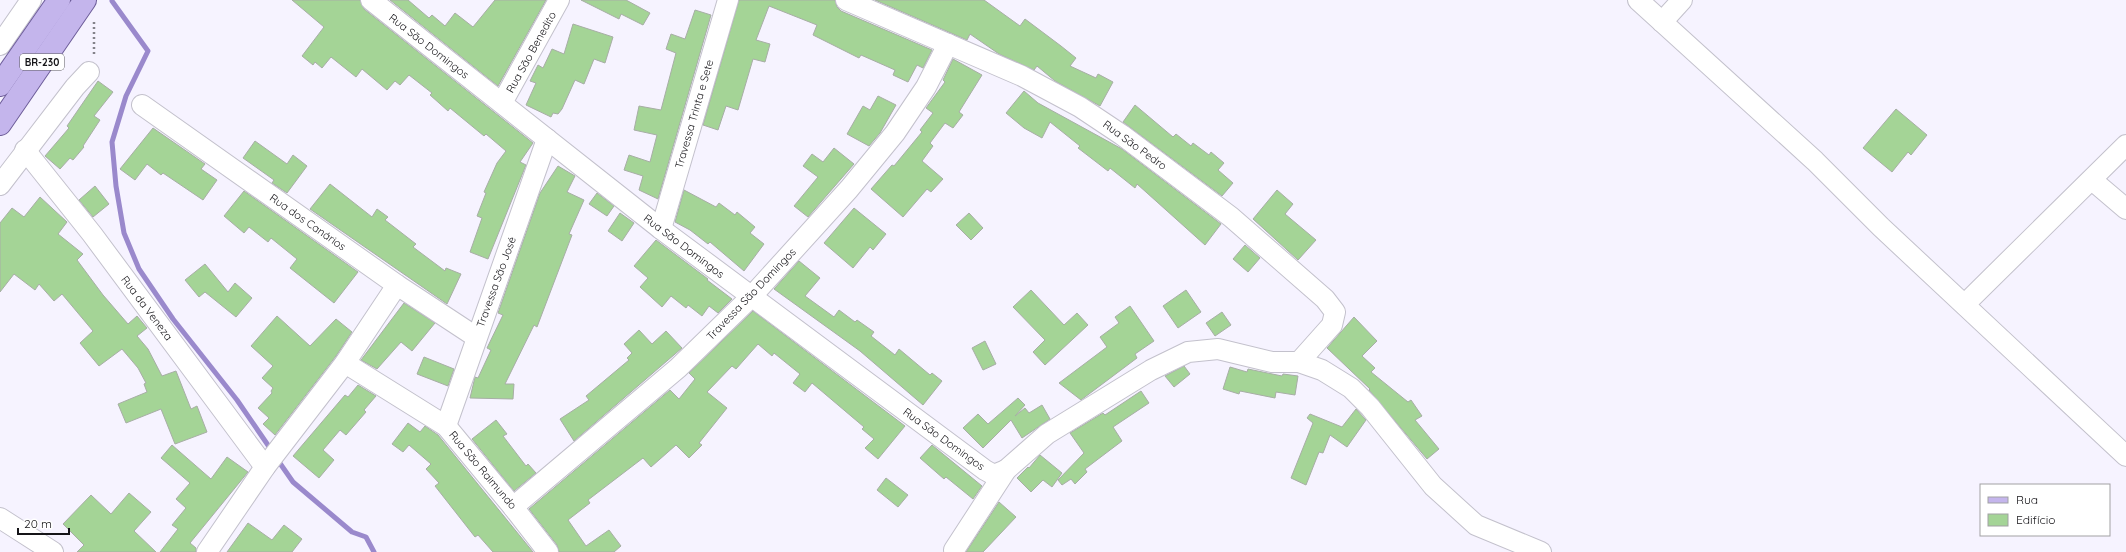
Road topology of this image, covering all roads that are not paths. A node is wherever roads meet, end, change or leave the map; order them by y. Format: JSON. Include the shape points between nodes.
{"nodes":[{"id":1,"x":31,"y":0,"type":"edge"},
{"id":2,"x":59,"y":0,"type":"edge"},
{"id":3,"x":85,"y":0,"type":"edge"},
{"id":4,"x":371,"y":0,"type":"edge"},
{"id":5,"x":559,"y":0,"type":"edge"},
{"id":6,"x":728,"y":0,"type":"edge"},
{"id":7,"x":846,"y":0,"type":"edge"},
{"id":8,"x":1638,"y":0,"type":"edge"},
{"id":9,"x":1682,"y":0,"type":"edge"},
{"id":10,"x":1662,"y":22,"type":"junction"},
{"id":11,"x":948,"y":44,"type":"junction"},
{"id":12,"x":0,"y":45,"type":"edge"},
{"id":13,"x":89,"y":72,"type":"road end"},
{"id":14,"x":0,"y":85,"type":"edge"},
{"id":15,"x":502,"y":103,"type":"junction"},
{"id":16,"x":142,"y":105,"type":"dead end"},
{"id":17,"x":0,"y":124,"type":"edge"},
{"id":18,"x":546,"y":139,"type":"junction"},
{"id":19,"x":2126,"y":145,"type":"edge"},
{"id":20,"x":26,"y":150,"type":"junction"},
{"id":21,"x":2092,"y":180,"type":"junction"},
{"id":22,"x":0,"y":185,"type":"edge"},
{"id":23,"x":2126,"y":209,"type":"edge"},
{"id":24,"x":661,"y":229,"type":"junction"},
{"id":25,"x":397,"y":284,"type":"junction"},
{"id":26,"x":752,"y":296,"type":"junction"},
{"id":27,"x":1965,"y":304,"type":"junction"},
{"id":28,"x":476,"y":337,"type":"junction"},
{"id":29,"x":1299,"y":362,"type":"junction"},
{"id":30,"x":345,"y":363,"type":"junction"},
{"id":31,"x":446,"y":426,"type":"junction"},
{"id":32,"x":2126,"y":456,"type":"edge"},
{"id":33,"x":266,"y":466,"type":"junction"},
{"id":34,"x":1006,"y":470,"type":"junction"},
{"id":35,"x":513,"y":507,"type":"junction"},
{"id":36,"x":0,"y":518,"type":"edge"},
{"id":37,"x":954,"y":550,"type":"dead end"},
{"id":38,"x":53,"y":552,"type":"edge"},
{"id":39,"x":206,"y":552,"type":"edge"},
{"id":40,"x":548,"y":552,"type":"edge"},
{"id":41,"x":1541,"y":552,"type":"edge"}],
"edges":[{"from":1,"to":12,"type":"street"},
{"from":2,"to":14,"type":"main road","number":"BR-230"},
{"from":3,"to":17,"type":"main road","number":"BR-230"},
{"from":4,"to":15,"type":"street","name":"Rua São Domingos"},
{"from":5,"to":15,"type":"street","name":"Rua São Benedito"},
{"from":6,"to":24,"type":"street","name":"Travessa Trinta e Sete"},
{"from":7,"to":11,"type":"street","name":"Rua São Pedro"},
{"from":8,"to":10,"type":"street"},
{"from":9,"to":10,"type":"street"},
{"from":10,"to":27,"type":"street","via":[[1815,161],[1881,227]]},
{"from":11,"to":26,"type":"street","name":"Travessa São Domingos","via":[[926,87],[895,133],[849,189]]},
{"from":11,"to":29,"type":"street","name":"Rua São Pedro","via":[[1022,76],[1080,107],[1122,135],[1231,218],[1325,299],[1335,312],[1332,325]]},
{"from":13,"to":20,"type":"street"},
{"from":15,"to":18,"type":"street","name":"Rua São Domingos"},
{"from":16,"to":25,"type":"street","name":"Rua dos Canários"},
{"from":18,"to":24,"type":"street","name":"Rua São Domingos"},
{"from":18,"to":28,"type":"street","name":"Travessa São José"},
{"from":19,"to":21,"type":"street"},
{"from":20,"to":22,"type":"street"},
{"from":20,"to":33,"type":"street","name":"Rua da Veneza"},
{"from":21,"to":23,"type":"street"},
{"from":21,"to":27,"type":"street"},
{"from":24,"to":26,"type":"street","name":"Rua São Domingos"},
{"from":25,"to":28,"type":"street","name":"Rua dos Canários"},
{"from":25,"to":30,"type":"street"},
{"from":26,"to":34,"type":"street","name":"Rua São Domingos","via":[[985,470],[994,475]]},
{"from":26,"to":35,"type":"street","name":"Travessa São Domingos","via":[[678,368]]},
{"from":27,"to":32,"type":"street"},
{"from":28,"to":31,"type":"street","name":"Travessa São José"},
{"from":29,"to":34,"type":"street","via":[[1272,362],[1218,349],[1188,352],[1151,370],[1080,412],[1048,434]]},
{"from":29,"to":41,"type":"street","via":[[1322,370],[1351,388],[1370,407],[1433,486],[1476,525]]},
{"from":30,"to":31,"type":"street","name":"Rua São Raimundo"},
{"from":30,"to":33,"type":"street"},
{"from":31,"to":35,"type":"street","name":"Rua São Raimundo"},
{"from":33,"to":39,"type":"street"},
{"from":34,"to":37,"type":"street"},
{"from":35,"to":40,"type":"street","name":"Rua São Raimundo"},
{"from":36,"to":38,"type":"street"}]}
